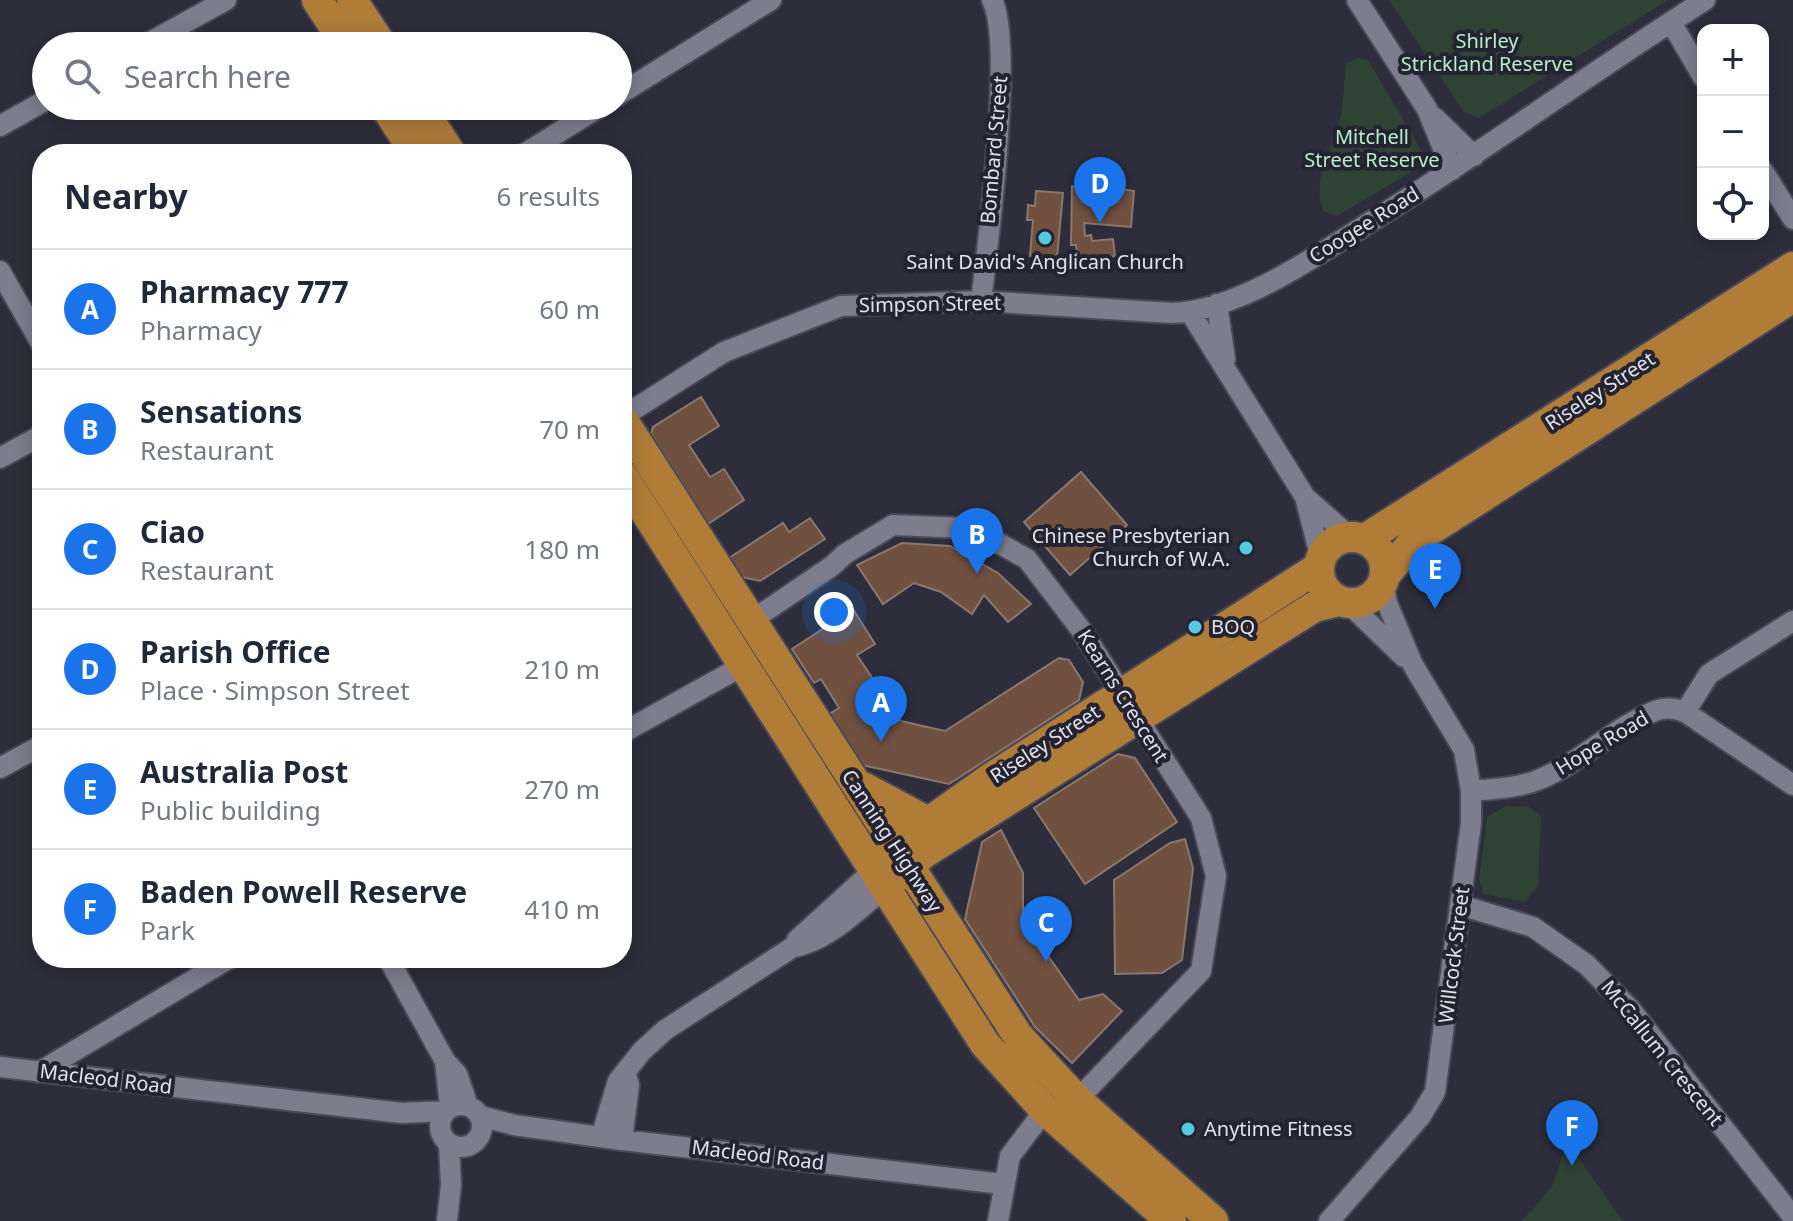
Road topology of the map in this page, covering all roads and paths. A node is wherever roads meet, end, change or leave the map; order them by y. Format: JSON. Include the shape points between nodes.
{"nodes":[{"id":1,"x":226,"y":0,"type":"edge"},
{"id":2,"x":317,"y":0,"type":"edge"},
{"id":3,"x":352,"y":0,"type":"edge"},
{"id":4,"x":771,"y":0,"type":"edge"},
{"id":5,"x":992,"y":0,"type":"edge"},
{"id":6,"x":1357,"y":0,"type":"edge"},
{"id":7,"x":1705,"y":0,"type":"edge"},
{"id":8,"x":1671,"y":22,"type":"junction"},
{"id":9,"x":168,"y":32,"type":"edge"},
{"id":10,"x":338,"y":32,"type":"edge"},
{"id":11,"x":373,"y":32,"type":"edge"},
{"id":12,"x":1697,"y":67,"type":"edge"},
{"id":13,"x":632,"y":86,"type":"edge"},
{"id":14,"x":32,"y":108,"type":"edge"},
{"id":15,"x":1427,"y":109,"type":"junction"},
{"id":16,"x":394,"y":120,"type":"edge"},
{"id":17,"x":429,"y":120,"type":"edge"},
{"id":18,"x":579,"y":120,"type":"edge"},
{"id":19,"x":0,"y":126,"type":"edge"},
{"id":20,"x":410,"y":144,"type":"edge"},
{"id":21,"x":445,"y":144,"type":"edge"},
{"id":22,"x":540,"y":144,"type":"edge"},
{"id":23,"x":1474,"y":156,"type":"junction"},
{"id":24,"x":1452,"y":170,"type":"junction"},
{"id":25,"x":1769,"y":181,"type":"edge"},
{"id":26,"x":1793,"y":219,"type":"edge"},
{"id":27,"x":1793,"y":267,"type":"edge"},
{"id":28,"x":0,"y":271,"type":"edge"},
{"id":29,"x":1793,"y":297,"type":"edge"},
{"id":30,"x":981,"y":301,"type":"junction"},
{"id":31,"x":1217,"y":304,"type":"junction"},
{"id":32,"x":1190,"y":312,"type":"junction"},
{"id":33,"x":32,"y":327,"type":"edge"},
{"id":34,"x":1226,"y":367,"type":"junction"},
{"id":35,"x":632,"y":412,"type":"edge"},
{"id":36,"x":632,"y":434,"type":"edge"},
{"id":37,"x":32,"y":440,"type":"edge"},
{"id":38,"x":0,"y":458,"type":"edge"},
{"id":39,"x":632,"y":491,"type":"edge"},
{"id":40,"x":1305,"y":497,"type":"junction"},
{"id":41,"x":1357,"y":538,"type":"junction"},
{"id":42,"x":1320,"y":563,"type":"junction"},
{"id":43,"x":1384,"y":579,"type":"junction"},
{"id":44,"x":1344,"y":602,"type":"junction"},
{"id":45,"x":751,"y":621,"type":"junction"},
{"id":46,"x":1793,"y":621,"type":"edge"},
{"id":47,"x":744,"y":665,"type":"junction"},
{"id":48,"x":1413,"y":665,"type":"junction"},
{"id":49,"x":1129,"y":707,"type":"junction"},
{"id":50,"x":1685,"y":712,"type":"junction"},
{"id":51,"x":632,"y":727,"type":"edge"},
{"id":52,"x":32,"y":750,"type":"edge"},
{"id":53,"x":0,"y":768,"type":"edge"},
{"id":54,"x":854,"y":782,"type":"junction"},
{"id":55,"x":1793,"y":785,"type":"edge"},
{"id":56,"x":1471,"y":791,"type":"junction"},
{"id":57,"x":928,"y":822,"type":"junction"},
{"id":58,"x":956,"y":833,"type":"junction"},
{"id":59,"x":903,"y":857,"type":"junction"},
{"id":60,"x":879,"y":879,"type":"junction"},
{"id":61,"x":1460,"y":905,"type":"junction"},
{"id":62,"x":933,"y":906,"type":"junction"},
{"id":63,"x":213,"y":968,"type":"edge"},
{"id":64,"x":394,"y":968,"type":"edge"},
{"id":65,"x":0,"y":1067,"type":"edge"},
{"id":66,"x":39,"y":1072,"type":"junction"},
{"id":67,"x":626,"y":1075,"type":"junction"},
{"id":68,"x":1077,"y":1100,"type":"junction"},
{"id":69,"x":1045,"y":1110,"type":"junction"},
{"id":70,"x":460,"y":1125,"type":"junction"},
{"id":71,"x":601,"y":1137,"type":"junction"},
{"id":72,"x":622,"y":1140,"type":"junction"},
{"id":73,"x":1003,"y":1184,"type":"junction"},
{"id":74,"x":1793,"y":1217,"type":"edge"},
{"id":75,"x":447,"y":1221,"type":"edge"},
{"id":76,"x":998,"y":1221,"type":"edge"},
{"id":77,"x":1171,"y":1221,"type":"edge"},
{"id":78,"x":1213,"y":1221,"type":"edge"},
{"id":79,"x":1329,"y":1221,"type":"edge"}],
"edges":[{"from":1,"to":9,"type":"street"},
{"from":2,"to":10,"type":"highway"},
{"from":3,"to":11,"type":"highway"},
{"from":4,"to":13,"type":"street"},
{"from":5,"to":30,"type":"street","name":"Bombard Street","via":[[1001,31],[1000,83]]},
{"from":6,"to":15,"type":"street"},
{"from":7,"to":8,"type":"street","name":"Coogee Road"},
{"from":8,"to":12,"type":"street"},
{"from":8,"to":23,"type":"street","name":"Coogee Road"},
{"from":14,"to":19,"type":"street"},
{"from":15,"to":23,"type":"street"},
{"from":15,"to":24,"type":"street"},
{"from":16,"to":20,"type":"highway"},
{"from":17,"to":21,"type":"highway"},
{"from":18,"to":22,"type":"street"},
{"from":23,"to":24,"type":"street","name":"Coogee Road"},
{"from":24,"to":31,"type":"street","name":"Coogee Road","via":[[1319,254]]},
{"from":25,"to":26,"type":"street"},
{"from":27,"to":41,"type":"highway","name":"Riseley Street"},
{"from":28,"to":33,"type":"street"},
{"from":29,"to":43,"type":"highway","name":"Riseley Street","via":[[1415,540]]},
{"from":30,"to":32,"type":"street","name":"Simpson Street"},
{"from":30,"to":35,"type":"street","name":"Simpson Street","via":[[841,306],[724,352]]},
{"from":31,"to":32,"type":"street","name":"Simpson Street"},
{"from":31,"to":34,"type":"street"},
{"from":32,"to":34,"type":"street"},
{"from":34,"to":40,"type":"street"},
{"from":36,"to":45,"type":"highway","name":"Canning Highway"},
{"from":37,"to":38,"type":"street"},
{"from":39,"to":47,"type":"highway","name":"Canning Highway"},
{"from":40,"to":41,"type":"street"},
{"from":40,"to":42,"type":"street"},
{"from":41,"to":42,"type":"highway","name":"Riseley Street","via":[[1328,547]]},
{"from":41,"to":43,"type":"highway","via":[[1376,547],[1384,562]]},
{"from":42,"to":44,"type":"highway","via":[[1321,582]]},
{"from":42,"to":49,"type":"highway","name":"Riseley Street"},
{"from":43,"to":44,"type":"highway","name":"Riseley Street","via":[[1370,599]]},
{"from":43,"to":48,"type":"street","name":"Willcock Street","via":[[1389,608]]},
{"from":44,"to":48,"type":"street","name":"Willcock Street"},
{"from":44,"to":49,"type":"highway","name":"Riseley Street","via":[[1320,604]]},
{"from":45,"to":49,"type":"street","name":"Kearns Crescent","via":[[893,525],[965,528],[1027,559],[1082,631]]},
{"from":45,"to":54,"type":"highway","name":"Canning Highway"},
{"from":46,"to":50,"type":"street","via":[[1709,674]]},
{"from":47,"to":51,"type":"street"},
{"from":47,"to":60,"type":"highway","name":"Canning Highway"},
{"from":48,"to":56,"type":"street","name":"Willcock Street","via":[[1464,750]]},
{"from":49,"to":57,"type":"highway","name":"Riseley Street"},
{"from":49,"to":58,"type":"highway","name":"Riseley Street"},
{"from":49,"to":68,"type":"street","name":"Kearns Crescent","via":[[1201,818],[1216,876],[1211,918],[1201,971]]},
{"from":50,"to":55,"type":"street"},
{"from":50,"to":56,"type":"street","name":"Hope Road","via":[[1654,712],[1539,780]]},
{"from":52,"to":53,"type":"street"},
{"from":54,"to":57,"type":"highway"},
{"from":54,"to":59,"type":"highway","name":"Canning Highway"},
{"from":56,"to":61,"type":"street","name":"Willcock Street"},
{"from":57,"to":59,"type":"highway","name":"Riseley Street"},
{"from":58,"to":59,"type":"highway","name":"Riseley Street"},
{"from":58,"to":62,"type":"highway"},
{"from":59,"to":60,"type":"highway","name":"Riseley Street"},
{"from":59,"to":62,"type":"highway","name":"Canning Highway"},
{"from":60,"to":67,"type":"street","name":"Riseley Street","via":[[800,934],[793,947],[665,1030]]},
{"from":60,"to":69,"type":"highway","name":"Canning Highway","via":[[985,1044]]},
{"from":61,"to":74,"type":"street","name":"McCallum Crescent","via":[[1533,927],[1587,965],[1631,1010]]},
{"from":61,"to":79,"type":"street","name":"Willcock Street","via":[[1435,1092],[1420,1117]]},
{"from":62,"to":68,"type":"highway","name":"Canning Highway","via":[[1018,1036]]},
{"from":63,"to":66,"type":"street"},
{"from":64,"to":70,"type":"street","via":[[445,1061]]},
{"from":65,"to":66,"type":"street","name":"Macleod Road"},
{"from":66,"to":70,"type":"street","name":"Macleod Road","via":[[402,1113]]},
{"from":67,"to":71,"type":"street","name":"Riseley Street","via":[[618,1081]]},
{"from":67,"to":72,"type":"street"},
{"from":68,"to":78,"type":"highway","name":"Canning Highway"},
{"from":69,"to":73,"type":"street","via":[[1010,1156]]},
{"from":69,"to":77,"type":"highway","name":"Canning Highway"},
{"from":70,"to":71,"type":"street","name":"Macleod Road","via":[[514,1125]]},
{"from":70,"to":75,"type":"street"},
{"from":71,"to":72,"type":"street","name":"Macleod Road"},
{"from":72,"to":73,"type":"street","name":"Macleod Road"},
{"from":73,"to":76,"type":"street"}]}
